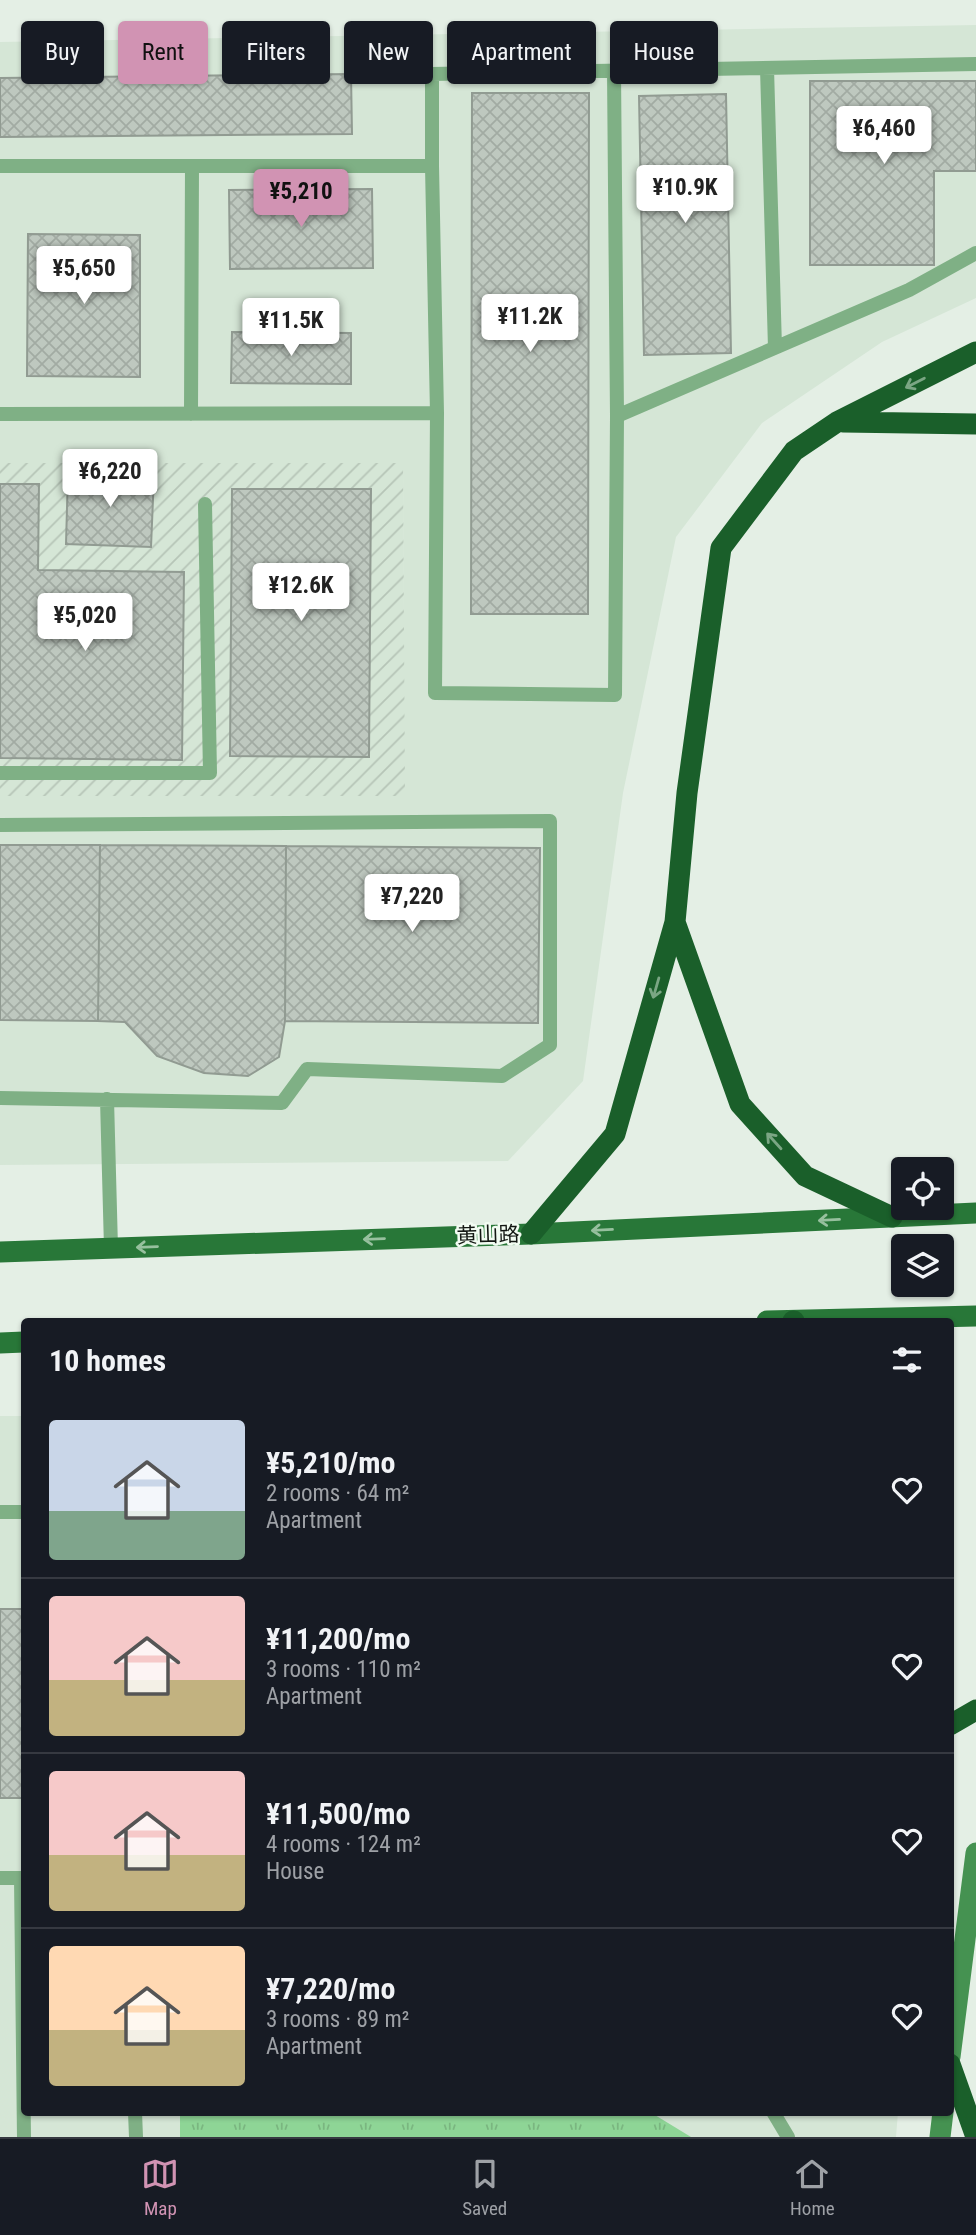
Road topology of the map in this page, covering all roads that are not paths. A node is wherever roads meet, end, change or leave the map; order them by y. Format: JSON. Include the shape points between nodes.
{"nodes":[{"id":1,"x":976,"y":64,"type":"edge"},
{"id":2,"x":767,"y":68,"type":"junction"},
{"id":3,"x":718,"y":69,"type":"edge"},
{"id":4,"x":610,"y":71,"type":"edge"},
{"id":5,"x":614,"y":84,"type":"edge"},
{"id":6,"x":0,"y":166,"type":"edge"},
{"id":7,"x":192,"y":166,"type":"junction"},
{"id":8,"x":432,"y":166,"type":"junction"},
{"id":9,"x":976,"y":253,"type":"edge"},
{"id":10,"x":775,"y":348,"type":"junction"},
{"id":11,"x":976,"y":352,"type":"edge"},
{"id":12,"x":437,"y":413,"type":"junction"},
{"id":13,"x":0,"y":414,"type":"edge"},
{"id":14,"x":191,"y":414,"type":"junction"},
{"id":15,"x":617,"y":416,"type":"junction"},
{"id":16,"x":837,"y":422,"type":"junction"},
{"id":17,"x":976,"y":424,"type":"edge"},
{"id":18,"x":205,"y":504,"type":"dead end"},
{"id":19,"x":0,"y":773,"type":"edge"},
{"id":20,"x":0,"y":825,"type":"edge"},
{"id":21,"x":675,"y":922,"type":"junction"},
{"id":22,"x":0,"y":1098,"type":"edge"},
{"id":23,"x":107,"y":1099,"type":"junction"},
{"id":24,"x":973,"y":1213,"type":"edge"},
{"id":25,"x":954,"y":1214,"type":"edge"},
{"id":26,"x":891,"y":1217,"type":"joint"},
{"id":27,"x":531,"y":1234,"type":"junction"},
{"id":28,"x":111,"y":1248,"type":"junction"},
{"id":29,"x":0,"y":1252,"type":"edge"},
{"id":30,"x":976,"y":1316,"type":"edge"},
{"id":31,"x":898,"y":1318,"type":"edge"},
{"id":32,"x":21,"y":1342,"type":"edge"},
{"id":33,"x":0,"y":1343,"type":"edge"},
{"id":34,"x":21,"y":1512,"type":"edge"},
{"id":35,"x":0,"y":1513,"type":"edge"},
{"id":36,"x":976,"y":1710,"type":"edge"},
{"id":37,"x":954,"y":1723,"type":"edge"},
{"id":38,"x":976,"y":1853,"type":"edge"},
{"id":39,"x":0,"y":1878,"type":"edge"},
{"id":40,"x":21,"y":1878,"type":"edge"},
{"id":41,"x":954,"y":2026,"type":"edge"},
{"id":42,"x":954,"y":2075,"type":"edge"},
{"id":43,"x":24,"y":2116,"type":"edge"},
{"id":44,"x":135,"y":2116,"type":"edge"},
{"id":45,"x":775,"y":2116,"type":"edge"},
{"id":46,"x":943,"y":2116,"type":"edge"},
{"id":47,"x":24,"y":2137,"type":"edge"},
{"id":48,"x":136,"y":2137,"type":"edge"},
{"id":49,"x":788,"y":2137,"type":"edge"},
{"id":50,"x":940,"y":2137,"type":"edge"},
{"id":51,"x":976,"y":2137,"type":"edge"}],
"edges":[{"from":1,"to":2,"type":"lane"},
{"from":2,"to":3,"type":"lane"},
{"from":2,"to":10,"type":"lane"},
{"from":4,"to":8,"type":"lane","via":[[432,74]]},
{"from":5,"to":15,"type":"lane"},
{"from":6,"to":7,"type":"lane"},
{"from":7,"to":8,"type":"lane"},
{"from":7,"to":14,"type":"lane"},
{"from":8,"to":12,"type":"lane"},
{"from":9,"to":10,"type":"lane","via":[[909,290]]},
{"from":10,"to":15,"type":"lane"},
{"from":11,"to":16,"type":"highway","one_way":true},
{"from":12,"to":14,"type":"lane"},
{"from":12,"to":15,"type":"lane","via":[[435,693],[615,695]]},
{"from":13,"to":14,"type":"lane"},
{"from":16,"to":17,"type":"highway"},
{"from":16,"to":21,"type":"highway","via":[[794,451],[721,548],[687,793]]},
{"from":18,"to":19,"type":"lane","via":[[210,773]]},
{"from":20,"to":23,"type":"lane","via":[[550,821],[550,1045],[502,1076],[307,1069],[282,1103]]},
{"from":26,"to":21,"type":"highway","one_way":true,"via":[[805,1175],[740,1104]]},
{"from":21,"to":27,"type":"highway","one_way":true,"via":[[615,1134]]},
{"from":22,"to":23,"type":"lane"},
{"from":23,"to":28,"type":"lane"},
{"from":24,"to":25,"type":"main road","name":"黄山路"},
{"from":26,"to":27,"type":"main road","name":"黄山路","one_way":true},
{"from":27,"to":28,"type":"main road","name":"黄山路","one_way":true},
{"from":28,"to":29,"type":"main road","name":"黄山路"},
{"from":30,"to":31,"type":"main road"},
{"from":32,"to":33,"type":"main road"},
{"from":34,"to":35,"type":"lane"},
{"from":36,"to":37,"type":"highway"},
{"from":38,"to":41,"type":"street"},
{"from":39,"to":40,"type":"lane"},
{"from":42,"to":51,"type":"highway"},
{"from":43,"to":47,"type":"lane"},
{"from":44,"to":48,"type":"lane"},
{"from":45,"to":49,"type":"lane"},
{"from":46,"to":50,"type":"street"}]}
